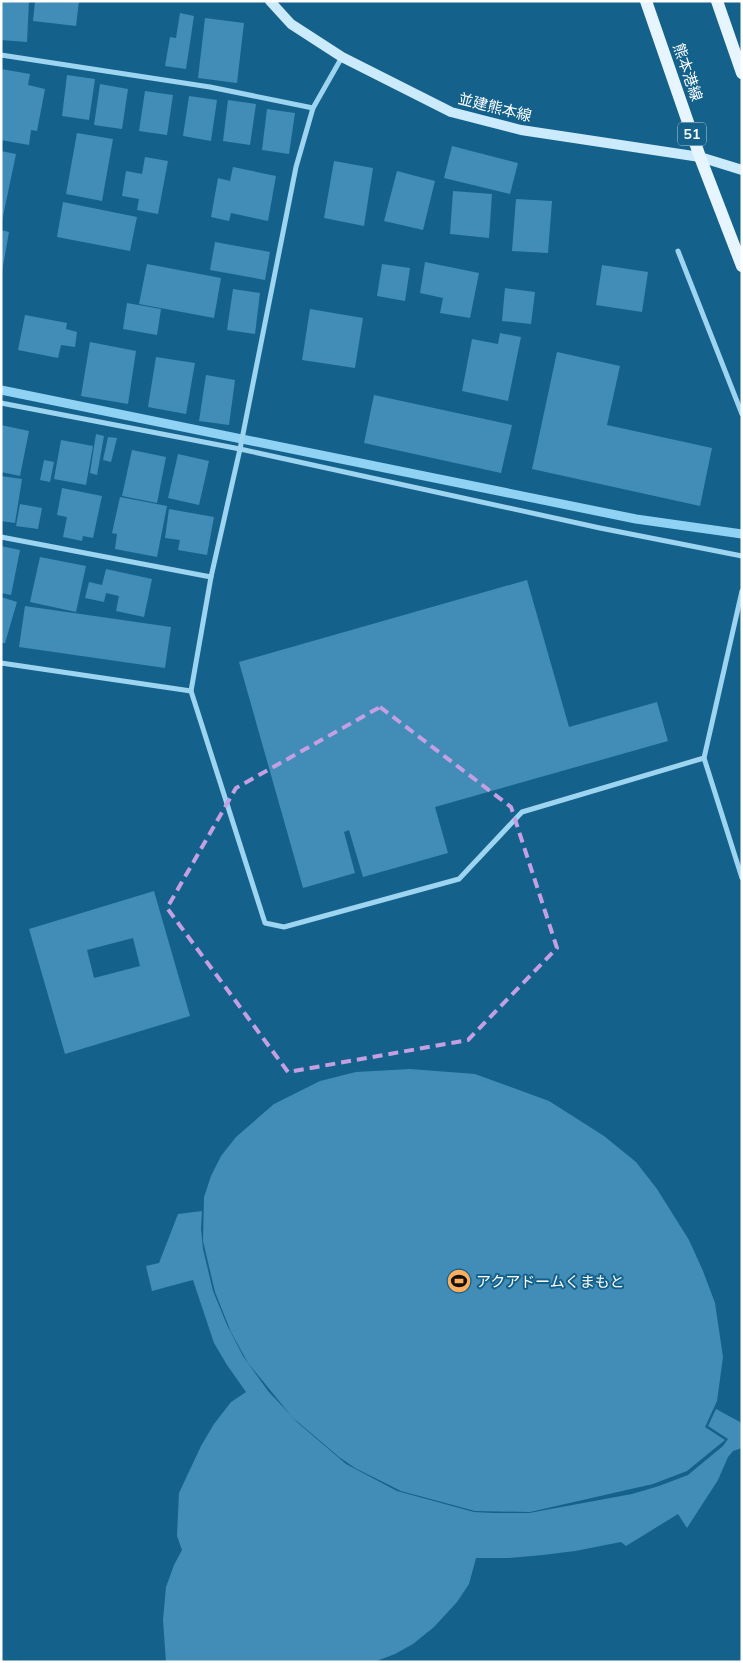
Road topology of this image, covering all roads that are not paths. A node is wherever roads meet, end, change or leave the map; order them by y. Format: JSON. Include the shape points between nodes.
{"nodes":[{"id":1,"x":270,"y":1,"type":"edge"},
{"id":2,"x":646,"y":1,"type":"edge"},
{"id":3,"x":717,"y":1,"type":"edge"},
{"id":4,"x":1,"y":55,"type":"edge"},
{"id":5,"x":342,"y":57,"type":"junction"},
{"id":6,"x":742,"y":74,"type":"edge"},
{"id":7,"x":313,"y":108,"type":"junction"},
{"id":8,"x":700,"y":157,"type":"junction"},
{"id":9,"x":742,"y":170,"type":"edge"},
{"id":10,"x":678,"y":251,"type":"dead end"},
{"id":11,"x":742,"y":266,"type":"edge"},
{"id":12,"x":1,"y":403,"type":"edge"},
{"id":13,"x":742,"y":414,"type":"edge"},
{"id":14,"x":240,"y":449,"type":"junction"},
{"id":15,"x":1,"y":537,"type":"edge"},
{"id":16,"x":742,"y":556,"type":"edge"},
{"id":17,"x":212,"y":577,"type":"junction"},
{"id":18,"x":742,"y":592,"type":"edge"},
{"id":19,"x":1,"y":663,"type":"edge"},
{"id":20,"x":191,"y":691,"type":"junction"},
{"id":21,"x":704,"y":758,"type":"junction"},
{"id":22,"x":742,"y":878,"type":"edge"}],
"edges":[{"from":1,"to":5,"type":"main road","name":"並建熊本線","via":[[291,24]]},
{"from":2,"to":8,"type":"main road","name":"熊本港線","number":"51"},
{"from":3,"to":6,"type":"main road"},
{"from":4,"to":7,"type":"street","via":[[210,87]]},
{"from":5,"to":7,"type":"street"},
{"from":5,"to":8,"type":"main road","name":"並建熊本線","via":[[451,112],[521,130]]},
{"from":7,"to":14,"type":"street","via":[[296,167]]},
{"from":8,"to":9,"type":"main road","name":"並建熊本線"},
{"from":8,"to":11,"type":"main road","name":"熊本港線","number":"51"},
{"from":10,"to":13,"type":"street"},
{"from":12,"to":14,"type":"street"},
{"from":14,"to":16,"type":"street"},
{"from":14,"to":17,"type":"street"},
{"from":15,"to":17,"type":"street"},
{"from":17,"to":20,"type":"street"},
{"from":18,"to":21,"type":"street"},
{"from":19,"to":20,"type":"street"},
{"from":20,"to":21,"type":"street","via":[[265,923],[284,927],[459,879],[522,812]]},
{"from":21,"to":22,"type":"street"}]}
